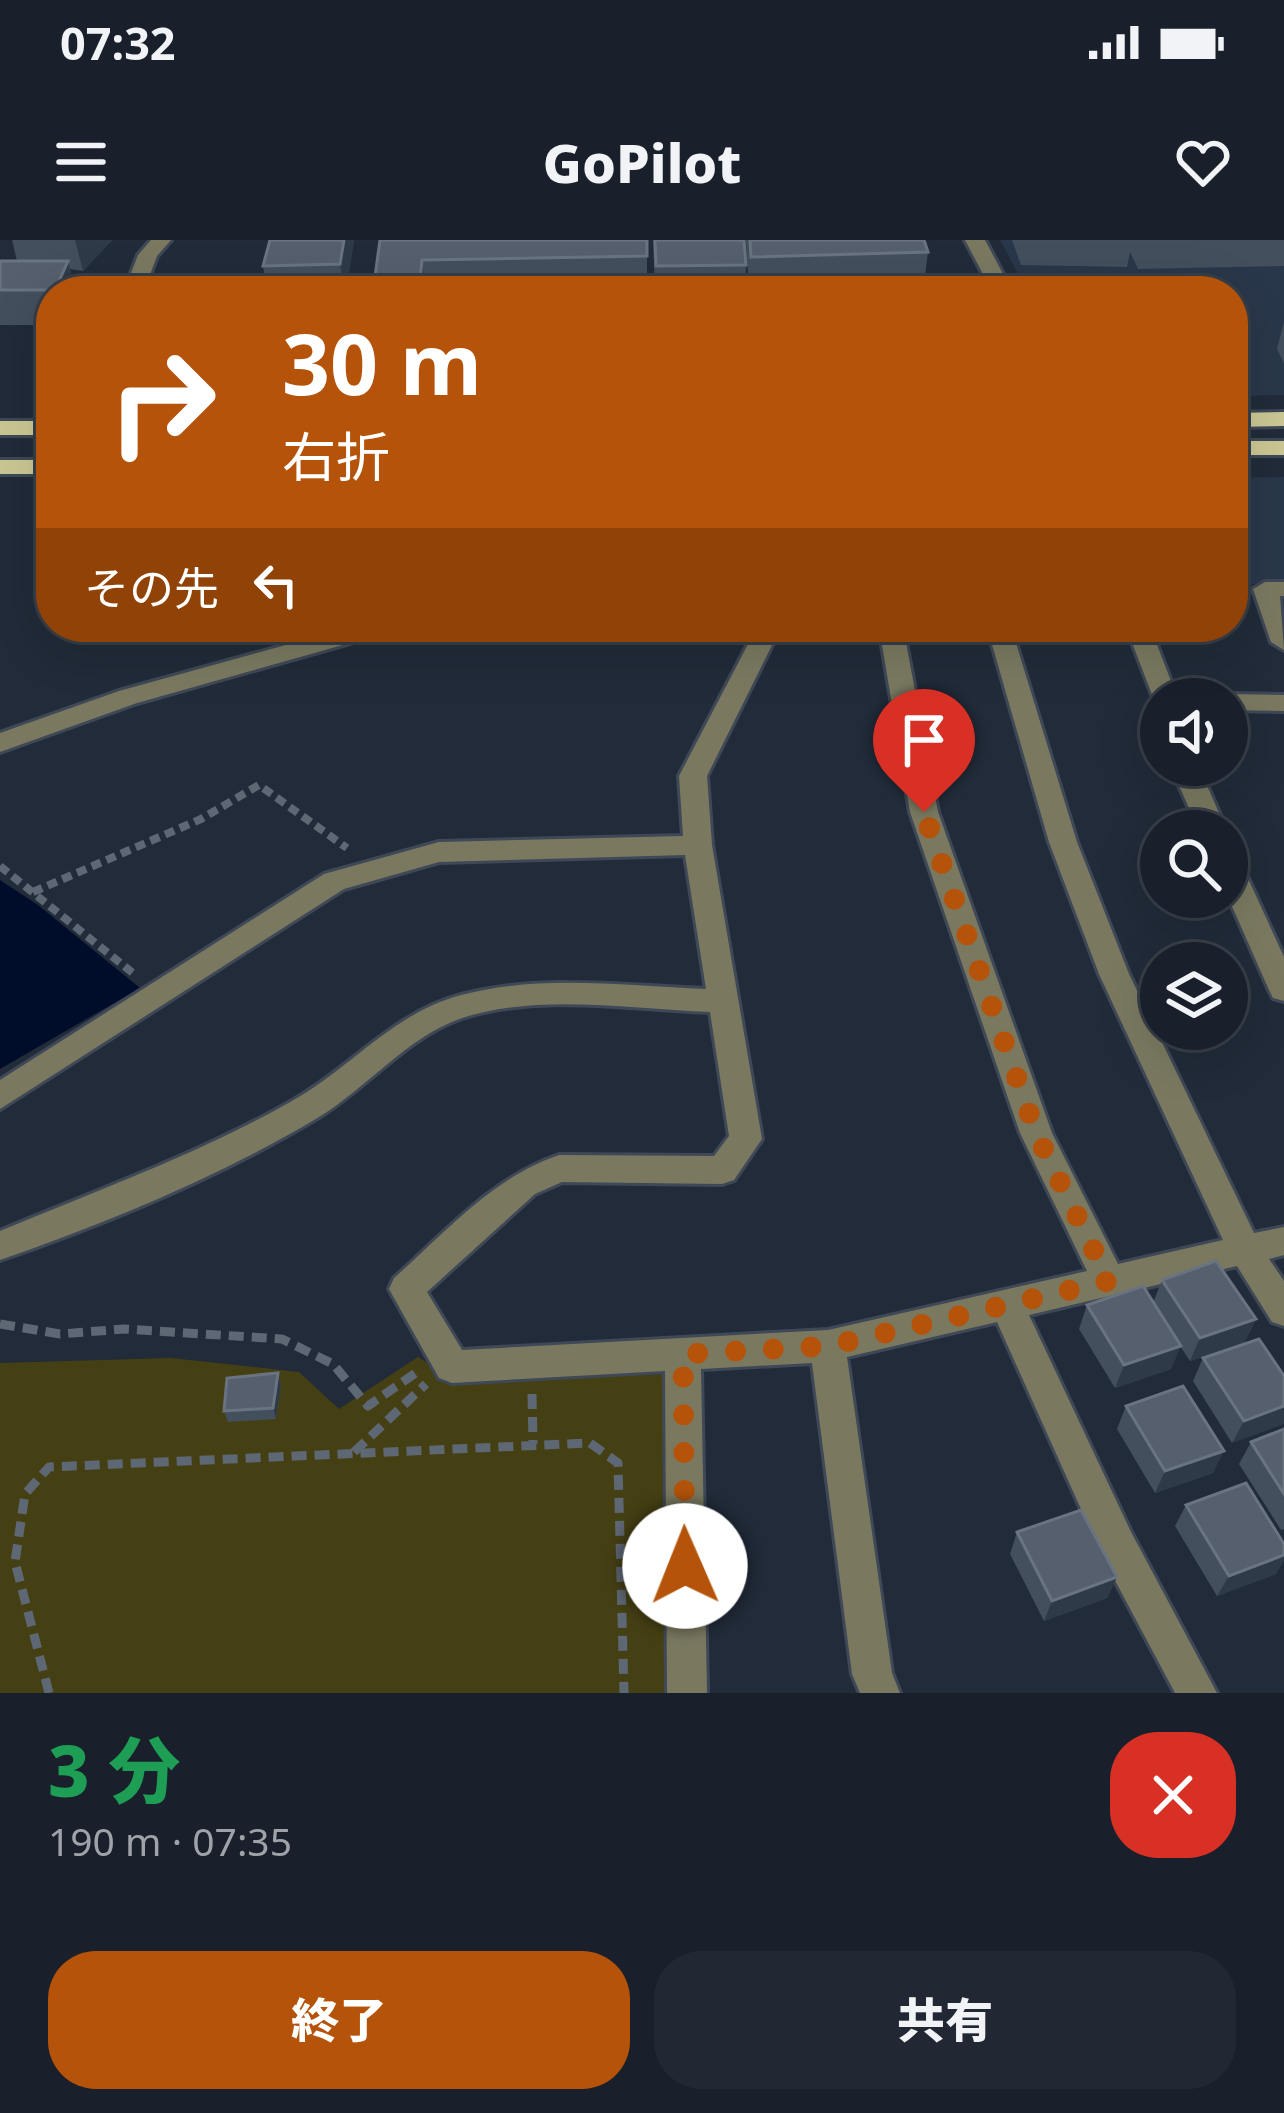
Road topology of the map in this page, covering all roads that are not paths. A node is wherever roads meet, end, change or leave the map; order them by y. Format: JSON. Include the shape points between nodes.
{"nodes":[{"id":1,"x":161,"y":240,"type":"edge"},
{"id":2,"x":975,"y":240,"type":"edge"},
{"id":3,"x":140,"y":276,"type":"edge"},
{"id":4,"x":993,"y":276,"type":"edge"},
{"id":5,"x":1284,"y":419,"type":"edge"},
{"id":6,"x":1248,"y":420,"type":"edge"},
{"id":7,"x":0,"y":428,"type":"edge"},
{"id":8,"x":36,"y":428,"type":"edge"},
{"id":9,"x":1248,"y":448,"type":"edge"},
{"id":10,"x":1284,"y":448,"type":"edge"},
{"id":11,"x":0,"y":467,"type":"edge"},
{"id":12,"x":36,"y":467,"type":"edge"},
{"id":13,"x":1284,"y":589,"type":"edge"},
{"id":14,"x":326,"y":642,"type":"edge"},
{"id":15,"x":761,"y":642,"type":"edge"},
{"id":16,"x":895,"y":642,"type":"edge"},
{"id":17,"x":1003,"y":642,"type":"edge"},
{"id":18,"x":1144,"y":642,"type":"edge"},
{"id":19,"x":1284,"y":642,"type":"edge"},
{"id":20,"x":1157,"y":678,"type":"edge"},
{"id":21,"x":1248,"y":702,"type":"edge"},
{"id":22,"x":1284,"y":703,"type":"edge"},
{"id":23,"x":0,"y":743,"type":"edge"},
{"id":24,"x":698,"y":845,"type":"junction"},
{"id":25,"x":1248,"y":910,"type":"edge"},
{"id":26,"x":1284,"y":990,"type":"edge"},
{"id":27,"x":724,"y":1001,"type":"junction"},
{"id":28,"x":0,"y":1096,"type":"edge"},
{"id":29,"x":1284,"y":1241,"type":"edge"},
{"id":30,"x":0,"y":1246,"type":"edge"},
{"id":31,"x":1245,"y":1250,"type":"junction"},
{"id":32,"x":1109,"y":1281,"type":"junction"},
{"id":33,"x":1007,"y":1305,"type":"junction"},
{"id":34,"x":1284,"y":1311,"type":"edge"},
{"id":35,"x":829,"y":1346,"type":"junction"},
{"id":36,"x":683,"y":1354,"type":"junction"},
{"id":37,"x":687,"y":1693,"type":"edge"},
{"id":38,"x":880,"y":1693,"type":"edge"},
{"id":39,"x":1197,"y":1693,"type":"edge"}],
"edges":[{"from":1,"to":3,"type":"street"},
{"from":2,"to":4,"type":"street"},
{"from":5,"to":6,"type":"main road"},
{"from":7,"to":8,"type":"main road"},
{"from":9,"to":10,"type":"main road"},
{"from":11,"to":12,"type":"main road"},
{"from":13,"to":19,"type":"street","via":[[1265,589]]},
{"from":14,"to":23,"type":"street","via":[[128,697]]},
{"from":15,"to":24,"type":"street","via":[[693,776]]},
{"from":16,"to":32,"type":"street","via":[[924,812],[953,900],[1036,1133]]},
{"from":17,"to":31,"type":"street","via":[[1063,842],[1114,974]]},
{"from":18,"to":20,"type":"street"},
{"from":21,"to":22,"type":"street"},
{"from":24,"to":27,"type":"street"},
{"from":24,"to":28,"type":"street","via":[[439,852],[334,881]]},
{"from":25,"to":26,"type":"street"},
{"from":27,"to":30,"type":"street","via":[[544,996],[460,1007],[394,1040],[314,1105],[252,1138]]},
{"from":27,"to":36,"type":"street","via":[[746,1139],[722,1170],[559,1168],[523,1184],[406,1288],[448,1360]]},
{"from":29,"to":31,"type":"street"},
{"from":31,"to":32,"type":"street"},
{"from":31,"to":34,"type":"street"},
{"from":32,"to":33,"type":"street"},
{"from":33,"to":35,"type":"street"},
{"from":33,"to":39,"type":"street","via":[[1117,1545]]},
{"from":35,"to":36,"type":"street"},
{"from":35,"to":38,"type":"street"},
{"from":36,"to":37,"type":"street"}]}
